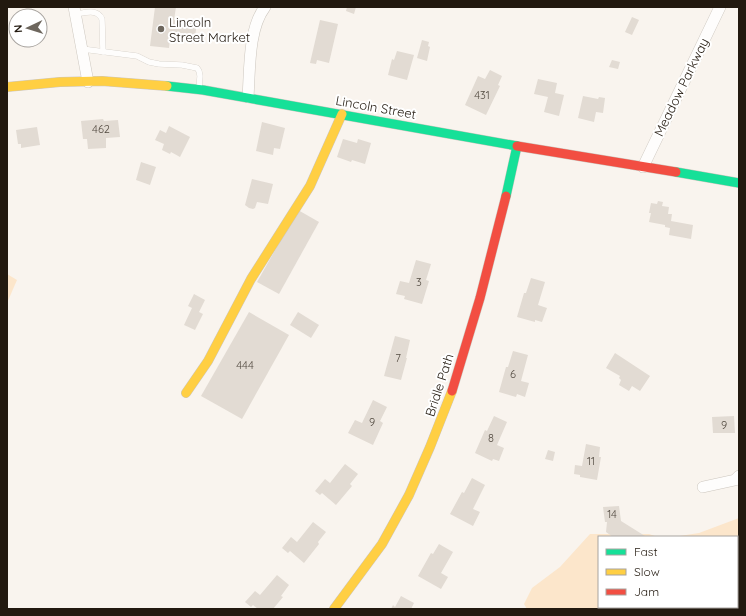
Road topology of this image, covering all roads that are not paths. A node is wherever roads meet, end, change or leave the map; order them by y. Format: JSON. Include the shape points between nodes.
{"nodes":[{"id":1,"x":265,"y":7,"type":"edge"},
{"id":2,"x":720,"y":7,"type":"edge"},
{"id":3,"x":74,"y":10,"type":"edge"},
{"id":4,"x":82,"y":49,"type":"junction"},
{"id":5,"x":103,"y":52,"type":"junction"},
{"id":6,"x":88,"y":82,"type":"junction"},
{"id":7,"x":7,"y":87,"type":"edge"},
{"id":8,"x":199,"y":89,"type":"junction"},
{"id":9,"x":248,"y":97,"type":"junction"},
{"id":10,"x":342,"y":114,"type":"junction"},
{"id":11,"x":517,"y":146,"type":"junction"},
{"id":12,"x":643,"y":167,"type":"junction"},
{"id":13,"x":739,"y":183,"type":"edge"},
{"id":14,"x":186,"y":393,"type":"dead end"},
{"id":15,"x":739,"y":476,"type":"edge"},
{"id":16,"x":703,"y":487,"type":"dead end"},
{"id":17,"x":334,"y":609,"type":"edge"}],
"edges":[{"from":1,"to":9,"type":"street","via":[[260,13],[253,38]]},
{"from":2,"to":12,"type":"street","name":"Meadow Parkway"},
{"from":3,"to":4,"type":"street"},
{"from":3,"to":5,"type":"lane","via":[[100,14]]},
{"from":4,"to":5,"type":"lane"},
{"from":4,"to":6,"type":"street"},
{"from":5,"to":8,"type":"lane","via":[[137,56],[159,64],[197,68],[200,76]]},
{"from":6,"to":7,"type":"street","name":"Lincoln Street"},
{"from":6,"to":8,"type":"street","name":"Lincoln Street"},
{"from":8,"to":9,"type":"street","name":"Lincoln Street"},
{"from":9,"to":10,"type":"street","name":"Lincoln Street"},
{"from":10,"to":11,"type":"street","name":"Lincoln Street"},
{"from":10,"to":14,"type":"street","via":[[310,186],[251,279],[208,361]]},
{"from":11,"to":12,"type":"street","name":"Lincoln Street"},
{"from":11,"to":17,"type":"street","name":"Bridle Path","via":[[474,321],[443,418],[413,486],[384,542]]},
{"from":12,"to":13,"type":"street","name":"Lincoln Street"},
{"from":15,"to":16,"type":"street","via":[[735,480]]}]}
